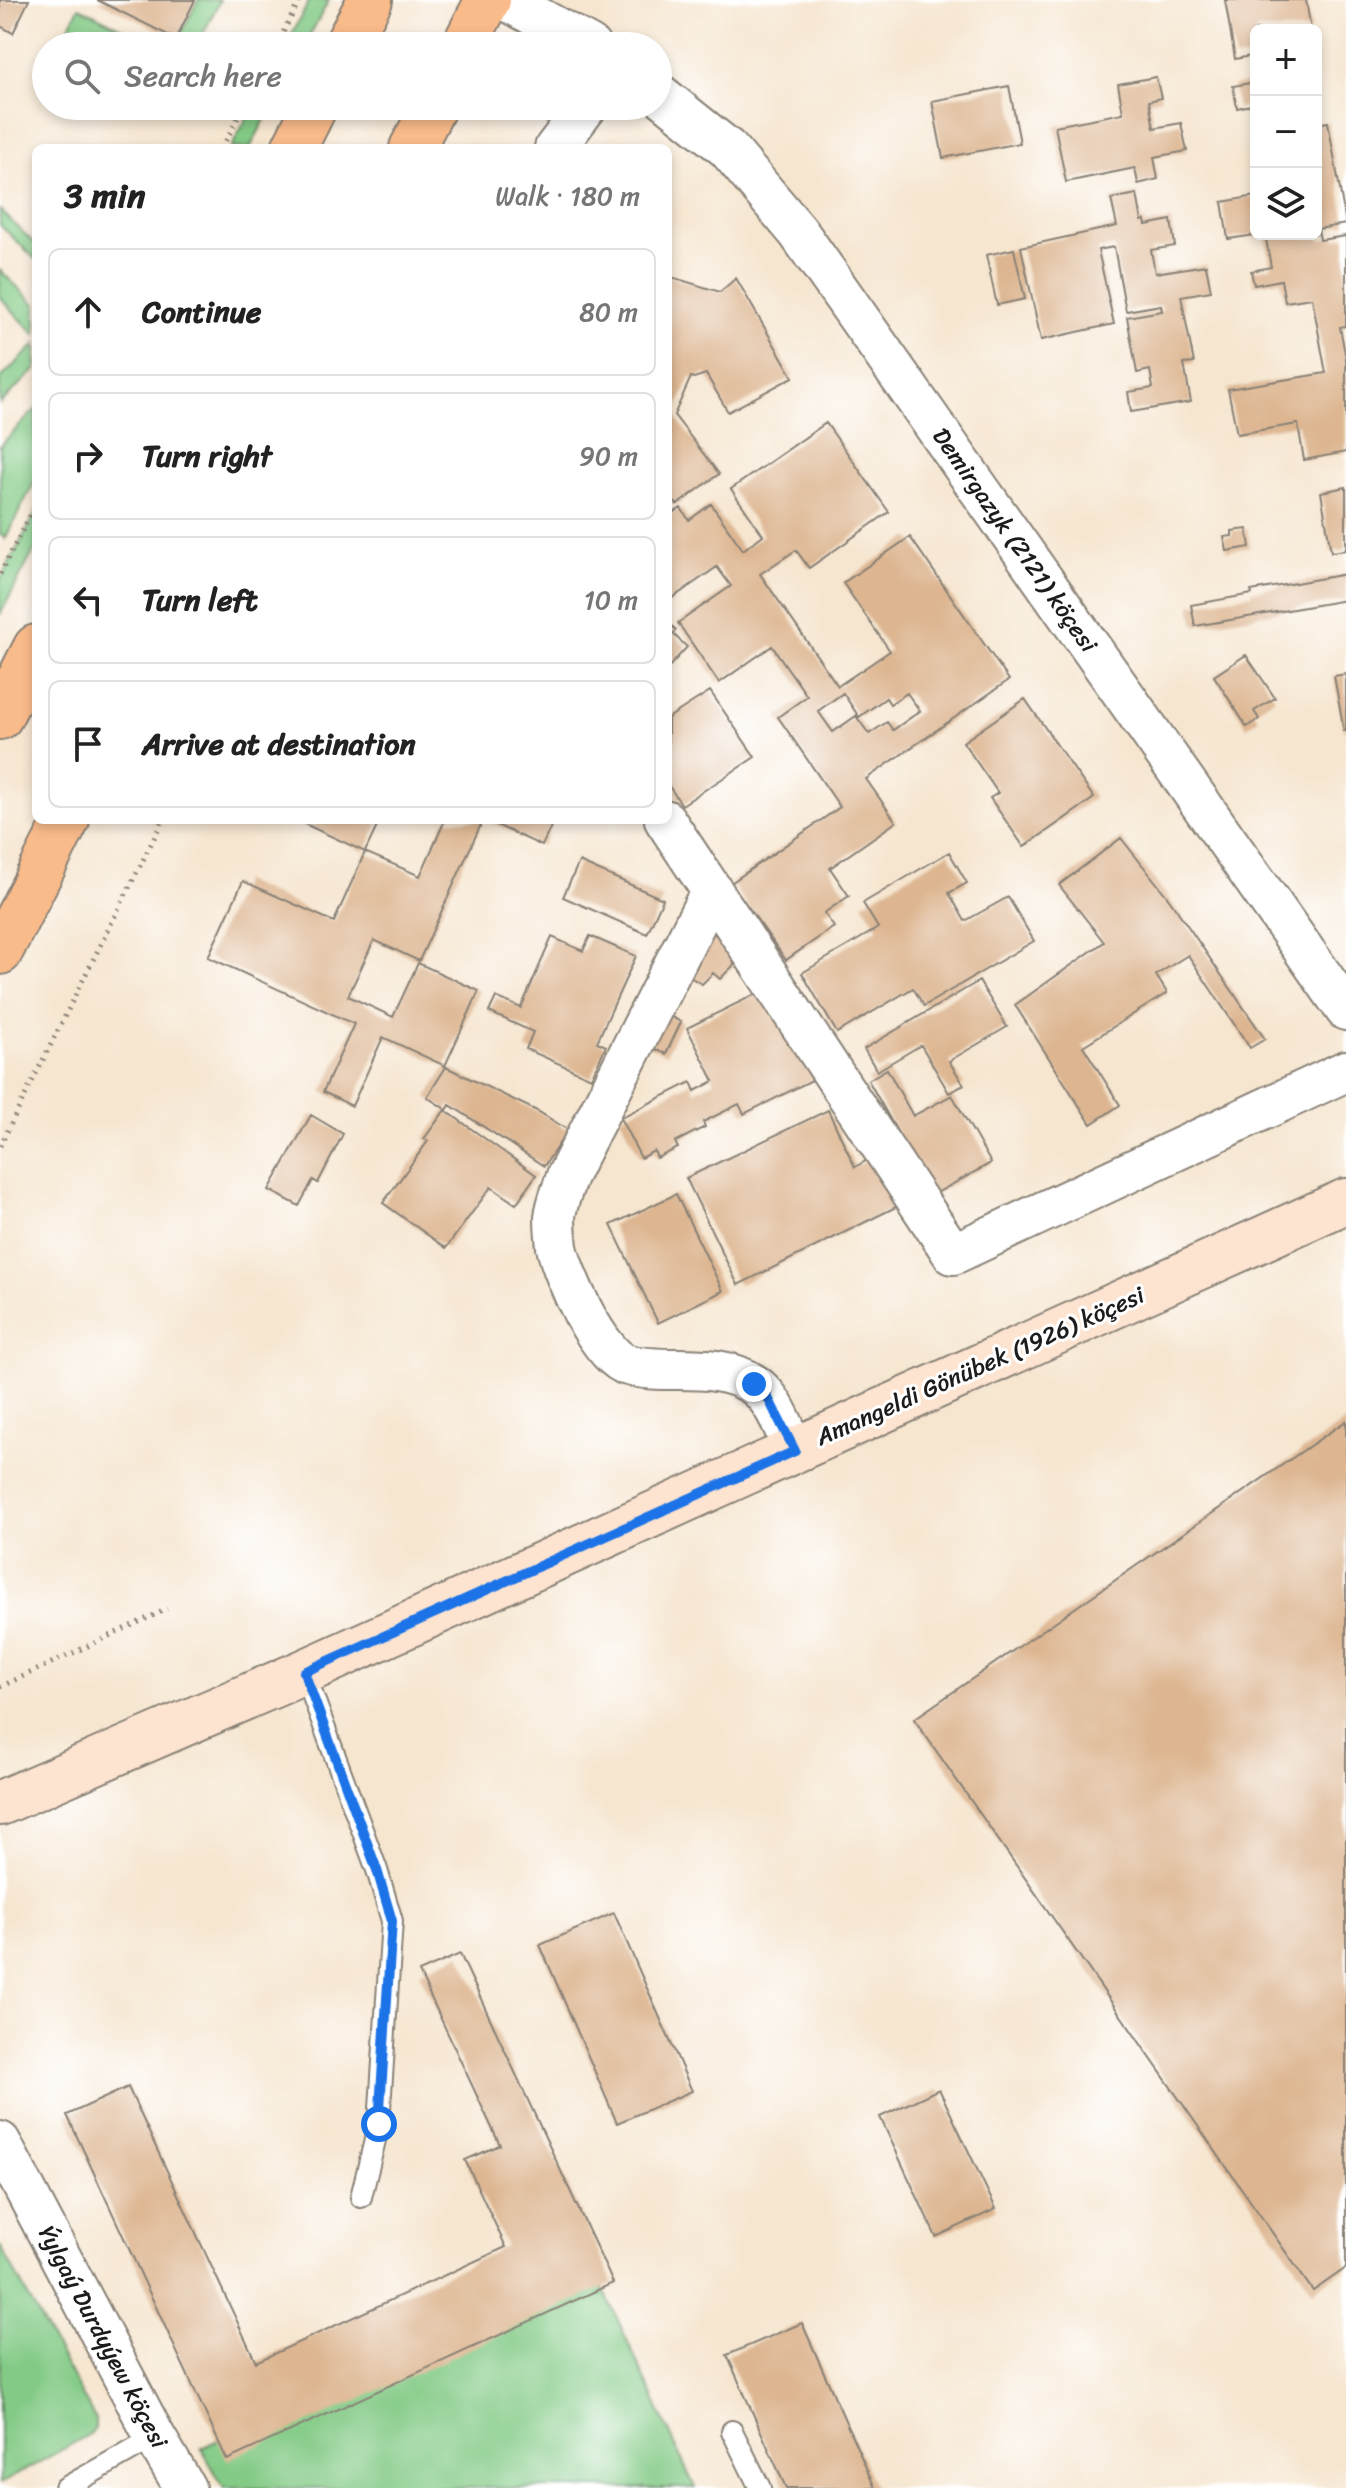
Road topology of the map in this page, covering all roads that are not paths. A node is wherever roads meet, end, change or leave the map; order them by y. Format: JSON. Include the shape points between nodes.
{"nodes":[{"id":1,"x":370,"y":0,"type":"edge"},
{"id":2,"x":488,"y":0,"type":"edge"},
{"id":3,"x":506,"y":0,"type":"edge"},
{"id":4,"x":353,"y":32,"type":"edge"},
{"id":5,"x":471,"y":32,"type":"edge"},
{"id":6,"x":564,"y":32,"type":"edge"},
{"id":7,"x":672,"y":104,"type":"edge"},
{"id":8,"x":308,"y":120,"type":"edge"},
{"id":9,"x":427,"y":120,"type":"edge"},
{"id":10,"x":576,"y":120,"type":"edge"},
{"id":11,"x":296,"y":144,"type":"edge"},
{"id":12,"x":414,"y":144,"type":"edge"},
{"id":13,"x":558,"y":144,"type":"edge"},
{"id":14,"x":32,"y":655,"type":"edge"},
{"id":15,"x":0,"y":717,"type":"edge"},
{"id":16,"x":65,"y":824,"type":"edge"},
{"id":17,"x":668,"y":824,"type":"edge"},
{"id":18,"x":712,"y":890,"type":"junction"},
{"id":19,"x":0,"y":952,"type":"edge"},
{"id":20,"x":1346,"y":1010,"type":"edge"},
{"id":21,"x":1346,"y":1071,"type":"edge"},
{"id":22,"x":1346,"y":1201,"type":"edge"},
{"id":23,"x":795,"y":1451,"type":"junction"},
{"id":24,"x":304,"y":1672,"type":"junction"},
{"id":25,"x":0,"y":1803,"type":"edge"},
{"id":26,"x":0,"y":2142,"type":"edge"},
{"id":27,"x":361,"y":2197,"type":"dead end"},
{"id":28,"x":732,"y":2431,"type":"dead end"},
{"id":29,"x":155,"y":2437,"type":"junction"},
{"id":30,"x":65,"y":2488,"type":"edge"},
{"id":31,"x":185,"y":2488,"type":"edge"},
{"id":32,"x":760,"y":2488,"type":"edge"}],
"edges":[{"from":1,"to":4,"type":"main road"},
{"from":2,"to":5,"type":"main road"},
{"from":3,"to":6,"type":"street"},
{"from":7,"to":20,"type":"street","name":"Demirgazyk (2121) köçesi","via":[[728,149],[798,232]]},
{"from":8,"to":11,"type":"main road"},
{"from":9,"to":12,"type":"main road"},
{"from":10,"to":13,"type":"street"},
{"from":14,"to":15,"type":"main road"},
{"from":16,"to":19,"type":"main road"},
{"from":17,"to":18,"type":"street"},
{"from":18,"to":21,"type":"street","via":[[953,1254]]},
{"from":18,"to":23,"type":"street","via":[[567,1176],[555,1215],[557,1249],[583,1314],[605,1349],[622,1363],[646,1369],[710,1371],[754,1384],[767,1396]]},
{"from":22,"to":23,"type":"street","name":"Amangeldi Gönübek (1926) köçesi"},
{"from":23,"to":24,"type":"street","name":"Amangeldi Gönübek (1926) köçesi"},
{"from":24,"to":25,"type":"street","name":"Amangeldi Gönübek (1926) köçesi"},
{"from":24,"to":27,"type":"lane","via":[[392,1921],[379,2124]]},
{"from":26,"to":29,"type":"street","name":"Ýylgaý Durdyýew köçesi"},
{"from":28,"to":32,"type":"lane"},
{"from":29,"to":30,"type":"lane"},
{"from":29,"to":31,"type":"street","name":"Ýylgaý Durdyýew köçesi"}]}
